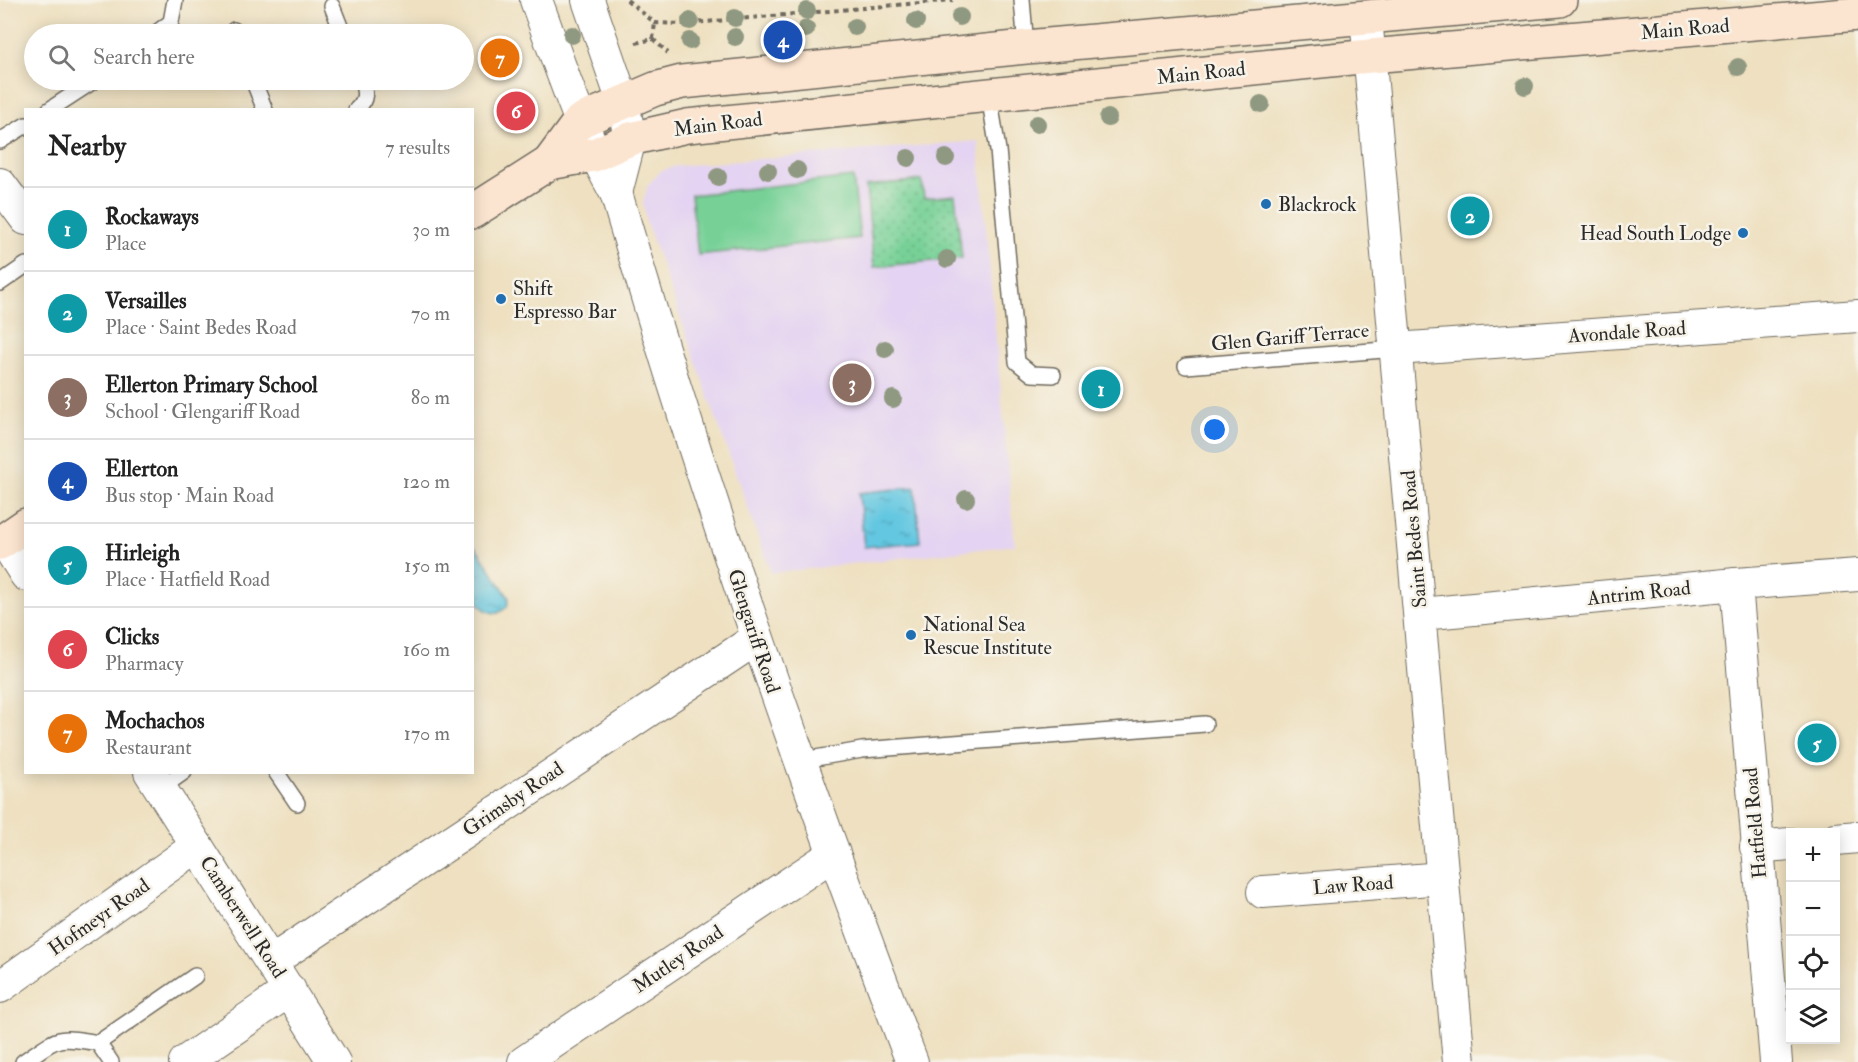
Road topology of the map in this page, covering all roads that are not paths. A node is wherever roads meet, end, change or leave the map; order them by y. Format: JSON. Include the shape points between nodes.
{"nodes":[{"id":1,"x":175,"y":0,"type":"edge"},
{"id":2,"x":536,"y":0,"type":"edge"},
{"id":3,"x":588,"y":0,"type":"edge"},
{"id":4,"x":1022,"y":0,"type":"edge"},
{"id":5,"x":1560,"y":0,"type":"edge"},
{"id":6,"x":332,"y":6,"type":"dead end"},
{"id":7,"x":1858,"y":14,"type":"edge"},
{"id":8,"x":1366,"y":17,"type":"junction"},
{"id":9,"x":168,"y":24,"type":"edge"},
{"id":10,"x":339,"y":24,"type":"edge"},
{"id":11,"x":1026,"y":47,"type":"junction"},
{"id":12,"x":1370,"y":56,"type":"junction"},
{"id":13,"x":80,"y":90,"type":"edge"},
{"id":14,"x":257,"y":90,"type":"edge"},
{"id":15,"x":364,"y":90,"type":"edge"},
{"id":16,"x":989,"y":95,"type":"junction"},
{"id":17,"x":623,"y":102,"type":"junction"},
{"id":18,"x":52,"y":108,"type":"edge"},
{"id":19,"x":264,"y":108,"type":"edge"},
{"id":20,"x":358,"y":108,"type":"edge"},
{"id":21,"x":580,"y":121,"type":"junction"},
{"id":22,"x":24,"y":126,"type":"edge"},
{"id":23,"x":630,"y":139,"type":"junction"},
{"id":24,"x":0,"y":141,"type":"edge"},
{"id":25,"x":594,"y":155,"type":"junction"},
{"id":26,"x":549,"y":163,"type":"junction"},
{"id":27,"x":0,"y":184,"type":"edge"},
{"id":28,"x":616,"y":193,"type":"junction"},
{"id":29,"x":474,"y":211,"type":"edge"},
{"id":30,"x":24,"y":216,"type":"edge"},
{"id":31,"x":24,"y":266,"type":"edge"},
{"id":32,"x":0,"y":283,"type":"edge"},
{"id":33,"x":1858,"y":316,"type":"edge"},
{"id":34,"x":1396,"y":349,"type":"junction"},
{"id":35,"x":1186,"y":366,"type":"dead end"},
{"id":36,"x":1053,"y":375,"type":"dead end"},
{"id":37,"x":10,"y":536,"type":"edge"},
{"id":38,"x":24,"y":570,"type":"edge"},
{"id":39,"x":1858,"y":575,"type":"edge"},
{"id":40,"x":1736,"y":584,"type":"junction"},
{"id":41,"x":1421,"y":614,"type":"junction"},
{"id":42,"x":756,"y":639,"type":"junction"},
{"id":43,"x":1204,"y":724,"type":"dead end"},
{"id":44,"x":798,"y":761,"type":"junction"},
{"id":45,"x":277,"y":774,"type":"edge"},
{"id":46,"x":165,"y":778,"type":"edge"},
{"id":47,"x":297,"y":803,"type":"dead end"},
{"id":48,"x":1858,"y":837,"type":"edge"},
{"id":49,"x":1840,"y":839,"type":"edge"},
{"id":50,"x":1786,"y":844,"type":"edge"},
{"id":51,"x":197,"y":846,"type":"junction"},
{"id":52,"x":1756,"y":847,"type":"junction"},
{"id":53,"x":832,"y":855,"type":"junction"},
{"id":54,"x":1443,"y":878,"type":"junction"},
{"id":55,"x":1263,"y":891,"type":"dead end"},
{"id":56,"x":272,"y":961,"type":"junction"},
{"id":57,"x":195,"y":976,"type":"dead end"},
{"id":58,"x":0,"y":987,"type":"edge"},
{"id":59,"x":290,"y":990,"type":"junction"},
{"id":60,"x":98,"y":1042,"type":"junction"},
{"id":61,"x":23,"y":1062,"type":"edge"},
{"id":62,"x":111,"y":1062,"type":"edge"},
{"id":63,"x":185,"y":1062,"type":"edge"},
{"id":64,"x":334,"y":1062,"type":"edge"},
{"id":65,"x":524,"y":1062,"type":"edge"},
{"id":66,"x":912,"y":1062,"type":"edge"},
{"id":67,"x":1460,"y":1062,"type":"edge"},
{"id":68,"x":1776,"y":1062,"type":"edge"}],
"edges":[{"from":1,"to":9,"type":"lane"},
{"from":2,"to":21,"type":"street","name":"Glengariff Road"},
{"from":3,"to":17,"type":"street"},
{"from":4,"to":11,"type":"lane"},
{"from":5,"to":8,"type":"main road","name":"Main Road"},
{"from":6,"to":10,"type":"lane"},
{"from":7,"to":12,"type":"main road","name":"Main Road"},
{"from":8,"to":11,"type":"main road","name":"Main Road"},
{"from":8,"to":12,"type":"street","name":"Saint Bedes Road"},
{"from":11,"to":17,"type":"main road","name":"Main Road","via":[[682,82]]},
{"from":12,"to":16,"type":"main road","name":"Main Road"},
{"from":12,"to":34,"type":"street","name":"Saint Bedes Road"},
{"from":13,"to":18,"type":"lane"},
{"from":14,"to":19,"type":"lane"},
{"from":15,"to":20,"type":"lane","via":[[364,103]]},
{"from":16,"to":23,"type":"main road","name":"Main Road","via":[[687,126]]},
{"from":16,"to":36,"type":"lane","via":[[998,150],[1017,362],[1032,374]]},
{"from":17,"to":21,"type":"main road","name":"Main Road"},
{"from":17,"to":23,"type":"street"},
{"from":21,"to":25,"type":"street","name":"Glengariff Road"},
{"from":21,"to":26,"type":"main road","name":"Main Road"},
{"from":22,"to":24,"type":"lane"},
{"from":23,"to":25,"type":"main road","name":"Main Road"},
{"from":23,"to":28,"type":"street"},
{"from":25,"to":26,"type":"main road","name":"Main Road"},
{"from":25,"to":28,"type":"street","name":"Glengariff Road"},
{"from":26,"to":29,"type":"main road","name":"Main Road"},
{"from":27,"to":30,"type":"street"},
{"from":28,"to":42,"type":"street","name":"Glengariff Road"},
{"from":31,"to":32,"type":"lane"},
{"from":33,"to":34,"type":"street","name":"Avondale Road"},
{"from":34,"to":35,"type":"lane","name":"Glen Gariff Terrace"},
{"from":34,"to":41,"type":"street","name":"Saint Bedes Road"},
{"from":37,"to":38,"type":"street"},
{"from":39,"to":40,"type":"street","name":"Antrim Road"},
{"from":40,"to":41,"type":"street","name":"Antrim Road"},
{"from":40,"to":52,"type":"street","name":"Hatfield Road"},
{"from":41,"to":54,"type":"street","name":"Saint Bedes Road"},
{"from":42,"to":44,"type":"street","name":"Glengariff Road"},
{"from":42,"to":56,"type":"street","name":"Grimsby Road"},
{"from":43,"to":44,"type":"lane","via":[[862,750]]},
{"from":44,"to":53,"type":"street","name":"Glengariff Road"},
{"from":45,"to":47,"type":"lane"},
{"from":46,"to":51,"type":"street","name":"Camberwell Road"},
{"from":48,"to":49,"type":"street"},
{"from":50,"to":52,"type":"street"},
{"from":51,"to":56,"type":"street","name":"Camberwell Road"},
{"from":51,"to":58,"type":"street","name":"Hofmeyr Road"},
{"from":52,"to":68,"type":"street","name":"Hatfield Road"},
{"from":53,"to":65,"type":"street","name":"Mutley Road"},
{"from":53,"to":66,"type":"street","name":"Glengariff Road"},
{"from":54,"to":55,"type":"street","name":"Law Road"},
{"from":54,"to":67,"type":"street","name":"Saint Bedes Road"},
{"from":56,"to":59,"type":"street","name":"Camberwell Road"},
{"from":57,"to":60,"type":"lane"},
{"from":59,"to":63,"type":"street"},
{"from":59,"to":64,"type":"street","name":"Camberwell Road"},
{"from":60,"to":61,"type":"lane","via":[[58,1039]]},
{"from":60,"to":62,"type":"lane"}]}
